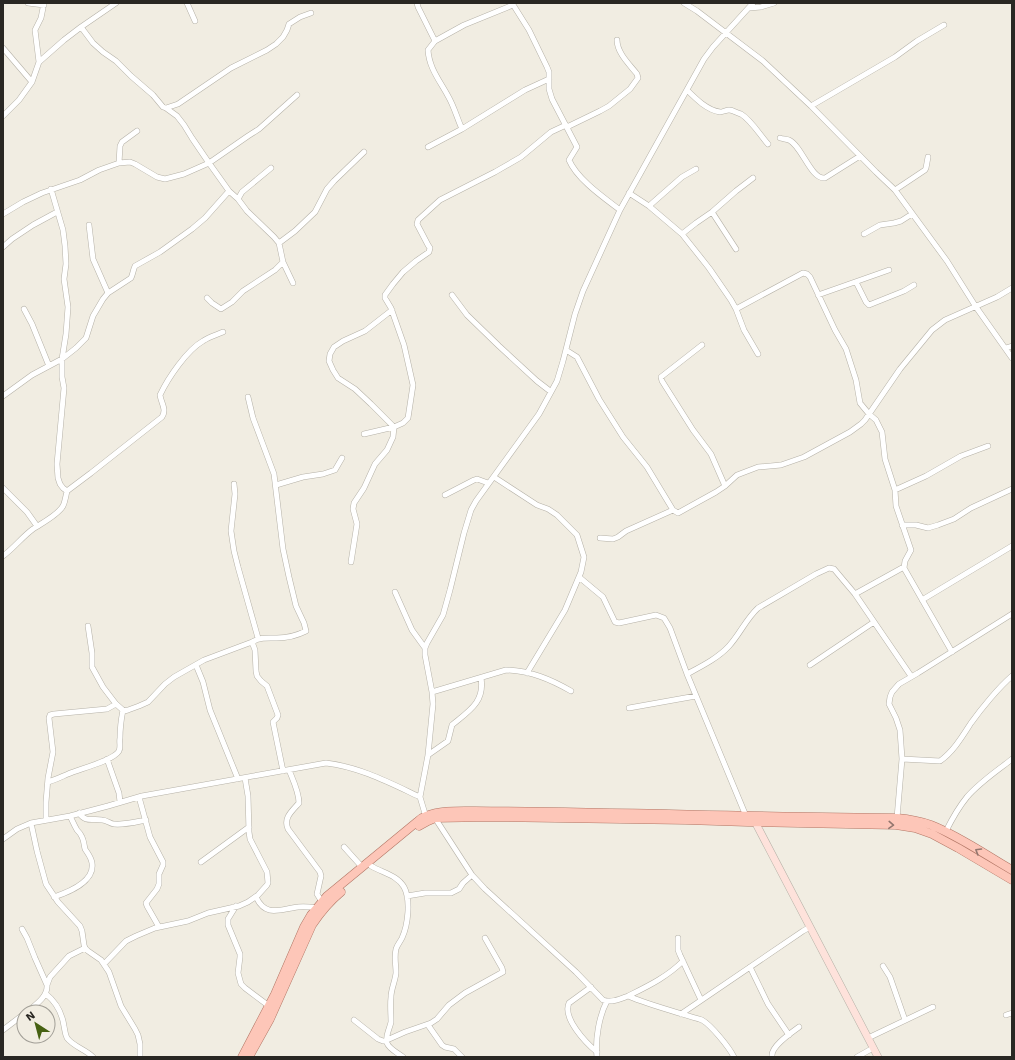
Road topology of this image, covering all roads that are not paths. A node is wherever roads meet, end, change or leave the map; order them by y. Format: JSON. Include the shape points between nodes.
{"nodes":[{"id":1,"x":28,"y":3,"type":"edge"},
{"id":2,"x":116,"y":3,"type":"edge"},
{"id":3,"x":187,"y":3,"type":"edge"},
{"id":4,"x":417,"y":3,"type":"edge"},
{"id":5,"x":684,"y":3,"type":"edge"},
{"id":6,"x":774,"y":3,"type":"edge"},
{"id":7,"x":44,"y":4,"type":"edge"},
{"id":8,"x":513,"y":4,"type":"edge"},
{"id":9,"x":751,"y":5,"type":"edge"},
{"id":10,"x":311,"y":13,"type":"dead end"},
{"id":11,"x":195,"y":21,"type":"dead end"},
{"id":12,"x":944,"y":25,"type":"dead end"},
{"id":13,"x":81,"y":27,"type":"junction"},
{"id":14,"x":726,"y":33,"type":"junction"},
{"id":15,"x":617,"y":40,"type":"dead end"},
{"id":16,"x":435,"y":41,"type":"junction"},
{"id":17,"x":3,"y":48,"type":"edge"},
{"id":18,"x":39,"y":62,"type":"junction"},
{"id":19,"x":549,"y":79,"type":"junction"},
{"id":20,"x":32,"y":82,"type":"junction"},
{"id":21,"x":687,"y":90,"type":"junction"},
{"id":22,"x":297,"y":95,"type":"dead end"},
{"id":23,"x":811,"y":106,"type":"junction"},
{"id":24,"x":166,"y":108,"type":"junction"},
{"id":25,"x":3,"y":116,"type":"edge"},
{"id":26,"x":567,"y":126,"type":"junction"},
{"id":27,"x":462,"y":129,"type":"junction"},
{"id":28,"x":137,"y":130,"type":"dead end"},
{"id":29,"x":780,"y":138,"type":"dead end"},
{"id":30,"x":768,"y":144,"type":"dead end"},
{"id":31,"x":428,"y":147,"type":"dead end"},
{"id":32,"x":364,"y":152,"type":"dead end"},
{"id":33,"x":860,"y":156,"type":"junction"},
{"id":34,"x":928,"y":157,"type":"dead end"},
{"id":35,"x":119,"y":163,"type":"junction"},
{"id":36,"x":208,"y":163,"type":"junction"},
{"id":37,"x":271,"y":168,"type":"dead end"},
{"id":38,"x":696,"y":169,"type":"dead end"},
{"id":39,"x":753,"y":178,"type":"dead end"},
{"id":40,"x":51,"y":189,"type":"junction"},
{"id":41,"x":895,"y":190,"type":"junction"},
{"id":42,"x":229,"y":191,"type":"junction"},
{"id":43,"x":629,"y":193,"type":"junction"},
{"id":44,"x":238,"y":199,"type":"junction"},
{"id":45,"x":649,"y":206,"type":"junction"},
{"id":46,"x":620,"y":210,"type":"junction"},
{"id":47,"x":57,"y":212,"type":"junction"},
{"id":48,"x":712,"y":212,"type":"junction"},
{"id":49,"x":3,"y":214,"type":"edge"},
{"id":50,"x":912,"y":214,"type":"junction"},
{"id":51,"x":89,"y":224,"type":"dead end"},
{"id":52,"x":682,"y":234,"type":"junction"},
{"id":53,"x":864,"y":234,"type":"dead end"},
{"id":54,"x":279,"y":243,"type":"junction"},
{"id":55,"x":3,"y":247,"type":"edge"},
{"id":56,"x":736,"y":249,"type":"dead end"},
{"id":57,"x":283,"y":262,"type":"junction"},
{"id":58,"x":889,"y":270,"type":"dead end"},
{"id":59,"x":293,"y":282,"type":"dead end"},
{"id":60,"x":856,"y":282,"type":"junction"},
{"id":61,"x":914,"y":285,"type":"dead end"},
{"id":62,"x":1012,"y":288,"type":"edge"},
{"id":63,"x":108,"y":293,"type":"junction"},
{"id":64,"x":452,"y":295,"type":"dead end"},
{"id":65,"x":818,"y":295,"type":"junction"},
{"id":66,"x":207,"y":298,"type":"dead end"},
{"id":67,"x":976,"y":307,"type":"junction"},
{"id":68,"x":24,"y":309,"type":"dead end"},
{"id":69,"x":736,"y":309,"type":"junction"},
{"id":70,"x":392,"y":310,"type":"junction"},
{"id":71,"x":223,"y":332,"type":"dead end"},
{"id":72,"x":702,"y":345,"type":"dead end"},
{"id":73,"x":1012,"y":346,"type":"edge"},
{"id":74,"x":1006,"y":348,"type":"junction"},
{"id":75,"x":566,"y":350,"type":"junction"},
{"id":76,"x":758,"y":354,"type":"dead end"},
{"id":77,"x":1012,"y":358,"type":"edge"},
{"id":78,"x":62,"y":359,"type":"junction"},
{"id":79,"x":49,"y":366,"type":"junction"},
{"id":80,"x":550,"y":391,"type":"junction"},
{"id":81,"x":3,"y":396,"type":"edge"},
{"id":82,"x":248,"y":398,"type":"dead end"},
{"id":83,"x":869,"y":414,"type":"junction"},
{"id":84,"x":394,"y":427,"type":"junction"},
{"id":85,"x":364,"y":434,"type":"dead end"},
{"id":86,"x":988,"y":446,"type":"dead end"},
{"id":87,"x":342,"y":458,"type":"dead end"},
{"id":88,"x":494,"y":476,"type":"junction"},
{"id":89,"x":488,"y":483,"type":"junction"},
{"id":90,"x":234,"y":484,"type":"dead end"},
{"id":91,"x":276,"y":485,"type":"junction"},
{"id":92,"x":725,"y":486,"type":"junction"},
{"id":93,"x":3,"y":488,"type":"edge"},
{"id":94,"x":1012,"y":489,"type":"edge"},
{"id":95,"x":895,"y":490,"type":"junction"},
{"id":96,"x":67,"y":491,"type":"junction"},
{"id":97,"x":445,"y":495,"type":"dead end"},
{"id":98,"x":673,"y":510,"type":"junction"},
{"id":99,"x":902,"y":525,"type":"junction"},
{"id":100,"x":37,"y":526,"type":"junction"},
{"id":101,"x":600,"y":538,"type":"dead end"},
{"id":102,"x":1012,"y":546,"type":"edge"},
{"id":103,"x":3,"y":556,"type":"edge"},
{"id":104,"x":351,"y":562,"type":"dead end"},
{"id":105,"x":904,"y":568,"type":"junction"},
{"id":106,"x":579,"y":577,"type":"junction"},
{"id":107,"x":395,"y":592,"type":"dead end"},
{"id":108,"x":855,"y":594,"type":"junction"},
{"id":109,"x":922,"y":600,"type":"junction"},
{"id":110,"x":1012,"y":614,"type":"edge"},
{"id":111,"x":874,"y":622,"type":"junction"},
{"id":112,"x":88,"y":626,"type":"dead end"},
{"id":113,"x":258,"y":638,"type":"junction"},
{"id":114,"x":252,"y":642,"type":"junction"},
{"id":115,"x":425,"y":648,"type":"junction"},
{"id":116,"x":952,"y":652,"type":"junction"},
{"id":117,"x":810,"y":664,"type":"dead end"},
{"id":118,"x":196,"y":665,"type":"junction"},
{"id":119,"x":527,"y":673,"type":"junction"},
{"id":120,"x":687,"y":674,"type":"junction"},
{"id":121,"x":911,"y":676,"type":"junction"},
{"id":122,"x":1012,"y":676,"type":"edge"},
{"id":123,"x":481,"y":678,"type":"junction"},
{"id":124,"x":571,"y":691,"type":"dead end"},
{"id":125,"x":432,"y":692,"type":"junction"},
{"id":126,"x":696,"y":696,"type":"junction"},
{"id":127,"x":116,"y":704,"type":"junction"},
{"id":128,"x":629,"y":708,"type":"dead end"},
{"id":129,"x":123,"y":710,"type":"junction"},
{"id":130,"x":428,"y":755,"type":"junction"},
{"id":131,"x":902,"y":759,"type":"junction"},
{"id":132,"x":1012,"y":759,"type":"edge"},
{"id":133,"x":107,"y":760,"type":"junction"},
{"id":134,"x":289,"y":770,"type":"junction"},
{"id":135,"x":283,"y":771,"type":"junction"},
{"id":136,"x":245,"y":778,"type":"junction"},
{"id":137,"x":238,"y":779,"type":"junction"},
{"id":138,"x":48,"y":782,"type":"junction"},
{"id":139,"x":139,"y":797,"type":"junction"},
{"id":140,"x":420,"y":797,"type":"junction"},
{"id":141,"x":120,"y":802,"type":"junction"},
{"id":142,"x":79,"y":813,"type":"junction"},
{"id":143,"x":528,"y":814,"type":"junction"},
{"id":144,"x":70,"y":816,"type":"junction"},
{"id":145,"x":751,"y":818,"type":"junction"},
{"id":146,"x":897,"y":818,"type":"junction"},
{"id":147,"x":429,"y":819,"type":"junction"},
{"id":148,"x":46,"y":820,"type":"junction"},
{"id":149,"x":146,"y":820,"type":"junction"},
{"id":150,"x":31,"y":823,"type":"junction"},
{"id":151,"x":249,"y":827,"type":"junction"},
{"id":152,"x":946,"y":831,"type":"junction"},
{"id":153,"x":3,"y":839,"type":"edge"},
{"id":154,"x":344,"y":847,"type":"dead end"},
{"id":155,"x":202,"y":862,"type":"dead end"},
{"id":156,"x":371,"y":866,"type":"junction"},
{"id":157,"x":362,"y":867,"type":"junction"},
{"id":158,"x":1012,"y":870,"type":"edge"},
{"id":159,"x":472,"y":874,"type":"junction"},
{"id":160,"x":1012,"y":880,"type":"edge"},
{"id":161,"x":407,"y":896,"type":"junction"},
{"id":162,"x":54,"y":897,"type":"junction"},
{"id":163,"x":256,"y":897,"type":"junction"},
{"id":164,"x":319,"y":905,"type":"junction"},
{"id":165,"x":236,"y":906,"type":"junction"},
{"id":166,"x":159,"y":927,"type":"junction"},
{"id":167,"x":810,"y":927,"type":"junction"},
{"id":168,"x":22,"y":929,"type":"dead end"},
{"id":169,"x":485,"y":938,"type":"dead end"},
{"id":170,"x":678,"y":938,"type":"dead end"},
{"id":171,"x":85,"y":948,"type":"junction"},
{"id":172,"x":683,"y":961,"type":"junction"},
{"id":173,"x":104,"y":964,"type":"junction"},
{"id":174,"x":883,"y":966,"type":"dead end"},
{"id":175,"x":750,"y":967,"type":"junction"},
{"id":176,"x":47,"y":985,"type":"junction"},
{"id":177,"x":590,"y":987,"type":"junction"},
{"id":178,"x":46,"y":994,"type":"junction"},
{"id":179,"x":628,"y":996,"type":"junction"},
{"id":180,"x":701,"y":1000,"type":"junction"},
{"id":181,"x":607,"y":1001,"type":"junction"},
{"id":182,"x":36,"y":1004,"type":"edge"},
{"id":183,"x":269,"y":1006,"type":"junction"},
{"id":184,"x":933,"y":1007,"type":"dead end"},
{"id":185,"x":1012,"y":1013,"type":"edge"},
{"id":186,"x":681,"y":1014,"type":"junction"},
{"id":187,"x":1006,"y":1015,"type":"dead end"},
{"id":188,"x":16,"y":1020,"type":"edge"},
{"id":189,"x":354,"y":1020,"type":"dead end"},
{"id":190,"x":905,"y":1020,"type":"junction"},
{"id":191,"x":428,"y":1025,"type":"junction"},
{"id":192,"x":799,"y":1027,"type":"dead end"},
{"id":193,"x":3,"y":1030,"type":"edge"},
{"id":194,"x":789,"y":1035,"type":"junction"},
{"id":195,"x":868,"y":1038,"type":"junction"},
{"id":196,"x":387,"y":1040,"type":"junction"},
{"id":197,"x":874,"y":1048,"type":"junction"},
{"id":198,"x":597,"y":1054,"type":"edge"},
{"id":199,"x":93,"y":1057,"type":"edge"},
{"id":200,"x":140,"y":1057,"type":"edge"},
{"id":201,"x":242,"y":1057,"type":"edge"},
{"id":202,"x":248,"y":1057,"type":"edge"},
{"id":203,"x":403,"y":1057,"type":"edge"},
{"id":204,"x":462,"y":1057,"type":"edge"},
{"id":205,"x":734,"y":1057,"type":"edge"},
{"id":206,"x":771,"y":1057,"type":"edge"},
{"id":207,"x":858,"y":1057,"type":"edge"},
{"id":208,"x":878,"y":1057,"type":"edge"}],
"edges":[{"from":1,"to":7,"type":"street"},
{"from":2,"to":13,"type":"street"},
{"from":3,"to":11,"type":"street"},
{"from":4,"to":16,"type":"street"},
{"from":5,"to":14,"type":"street"},
{"from":6,"to":9,"type":"street","via":[[761,8]]},
{"from":7,"to":18,"type":"street","via":[[35,30]]},
{"from":8,"to":16,"type":"street","via":[[464,25]]},
{"from":8,"to":19,"type":"street","via":[[530,30],[549,72]]},
{"from":9,"to":14,"type":"street"},
{"from":10,"to":24,"type":"street","via":[[288,24],[283,37],[267,50],[230,68],[178,104]]},
{"from":12,"to":23,"type":"street"},
{"from":13,"to":18,"type":"street"},
{"from":13,"to":24,"type":"street","via":[[92,43],[116,61]]},
{"from":14,"to":21,"type":"street","via":[[704,59]]},
{"from":14,"to":23,"type":"street","via":[[762,61]]},
{"from":15,"to":26,"type":"street","via":[[620,51],[638,78],[630,89],[609,106]]},
{"from":16,"to":27,"type":"street","via":[[428,50],[430,64],[449,98]]},
{"from":17,"to":20,"type":"street"},
{"from":18,"to":20,"type":"street"},
{"from":19,"to":26,"type":"street","via":[[552,99]]},
{"from":19,"to":27,"type":"street","via":[[525,90]]},
{"from":20,"to":25,"type":"street"},
{"from":21,"to":30,"type":"street","via":[[713,110],[728,110],[742,115]]},
{"from":21,"to":43,"type":"street"},
{"from":22,"to":36,"type":"street","via":[[259,129]]},
{"from":23,"to":33,"type":"street"},
{"from":24,"to":36,"type":"street","via":[[180,120]]},
{"from":26,"to":46,"type":"street","via":[[577,147],[569,160],[571,165],[592,188]]},
{"from":26,"to":70,"type":"street","via":[[551,132],[521,157],[440,200],[418,220],[417,224],[430,248],[429,252],[403,272],[386,294],[385,298]]},
{"from":27,"to":31,"type":"street"},
{"from":28,"to":35,"type":"street","via":[[122,142]]},
{"from":29,"to":33,"type":"street","via":[[796,145],[810,167],[822,178]]},
{"from":32,"to":54,"type":"street","via":[[334,181],[315,212]]},
{"from":33,"to":41,"type":"street"},
{"from":34,"to":41,"type":"street","via":[[925,170]]},
{"from":35,"to":36,"type":"street","via":[[130,162],[165,179]]},
{"from":35,"to":40,"type":"street"},
{"from":36,"to":42,"type":"street"},
{"from":37,"to":44,"type":"street","via":[[242,192]]},
{"from":38,"to":45,"type":"street","via":[[682,177]]},
{"from":39,"to":48,"type":"street"},
{"from":40,"to":47,"type":"street"},
{"from":40,"to":49,"type":"street"},
{"from":41,"to":50,"type":"street"},
{"from":42,"to":44,"type":"street"},
{"from":42,"to":63,"type":"street","via":[[205,218],[174,243],[135,266],[131,278]]},
{"from":43,"to":45,"type":"street"},
{"from":43,"to":46,"type":"street"},
{"from":44,"to":54,"type":"street"},
{"from":45,"to":52,"type":"street"},
{"from":46,"to":75,"type":"street","via":[[583,292]]},
{"from":47,"to":55,"type":"street","via":[[33,225]]},
{"from":47,"to":78,"type":"street","via":[[65,246],[64,279],[68,307]]},
{"from":48,"to":52,"type":"street"},
{"from":48,"to":56,"type":"street"},
{"from":50,"to":53,"type":"street","via":[[901,221],[880,225]]},
{"from":50,"to":67,"type":"street","via":[[947,261]]},
{"from":51,"to":63,"type":"street","via":[[93,259]]},
{"from":52,"to":69,"type":"street","via":[[709,268]]},
{"from":54,"to":57,"type":"street"},
{"from":57,"to":59,"type":"street"},
{"from":57,"to":66,"type":"street","via":[[221,309]]},
{"from":58,"to":60,"type":"street"},
{"from":60,"to":61,"type":"street","via":[[869,305]]},
{"from":60,"to":65,"type":"street"},
{"from":62,"to":67,"type":"street"},
{"from":63,"to":78,"type":"street","via":[[93,316],[86,338]]},
{"from":64,"to":80,"type":"street","via":[[467,315],[498,346]]},
{"from":65,"to":69,"type":"street","via":[[810,277],[803,273]]},
{"from":65,"to":83,"type":"street","via":[[846,349],[860,403]]},
{"from":67,"to":74,"type":"street"},
{"from":67,"to":83,"type":"street","via":[[945,320],[932,330],[900,369]]},
{"from":68,"to":79,"type":"street"},
{"from":69,"to":76,"type":"street","via":[[744,330]]},
{"from":70,"to":84,"type":"street","via":[[404,345],[413,385],[408,418],[403,424]]},
{"from":70,"to":84,"type":"street","via":[[365,331],[334,347],[330,361],[338,378],[355,389]]},
{"from":71,"to":96,"type":"street","via":[[202,341],[170,377],[160,395],[165,412],[162,416]]},
{"from":72,"to":92,"type":"street","via":[[661,377],[685,418],[711,454]]},
{"from":73,"to":74,"type":"street"},
{"from":74,"to":77,"type":"street"},
{"from":75,"to":80,"type":"street","via":[[557,381]]},
{"from":75,"to":98,"type":"street","via":[[577,357],[607,412],[647,467]]},
{"from":78,"to":79,"type":"street"},
{"from":78,"to":96,"type":"street","via":[[64,388],[57,470],[60,484]]},
{"from":79,"to":81,"type":"street"},
{"from":80,"to":88,"type":"street","via":[[539,414]]},
{"from":82,"to":91,"type":"street"},
{"from":83,"to":92,"type":"street","via":[[850,432],[804,458],[781,465],[758,467],[737,475]]},
{"from":83,"to":95,"type":"street","via":[[876,420],[882,432],[885,459]]},
{"from":84,"to":85,"type":"street"},
{"from":84,"to":104,"type":"street","via":[[387,450],[375,464],[354,504],[357,524]]},
{"from":86,"to":95,"type":"street","via":[[961,456]]},
{"from":87,"to":91,"type":"street","via":[[335,470]]},
{"from":88,"to":89,"type":"street"},
{"from":88,"to":106,"type":"street","via":[[537,505],[557,515],[577,535],[584,557]]},
{"from":89,"to":97,"type":"street","via":[[477,479]]},
{"from":89,"to":115,"type":"street","via":[[471,510],[443,614]]},
{"from":90,"to":113,"type":"street","via":[[234,551]]},
{"from":91,"to":113,"type":"street","via":[[283,549],[296,606],[306,631],[286,638]]},
{"from":92,"to":98,"type":"street","via":[[683,512],[678,514]]},
{"from":93,"to":100,"type":"street"},
{"from":94,"to":99,"type":"street","via":[[938,525],[928,528]]},
{"from":95,"to":99,"type":"street","via":[[896,506]]},
{"from":96,"to":100,"type":"street","via":[[64,505]]},
{"from":98,"to":101,"type":"street","via":[[613,539]]},
{"from":99,"to":105,"type":"street","via":[[911,550]]},
{"from":100,"to":103,"type":"street"},
{"from":102,"to":109,"type":"street"},
{"from":105,"to":108,"type":"street"},
{"from":105,"to":109,"type":"street"},
{"from":106,"to":119,"type":"street","via":[[565,610]]},
{"from":106,"to":120,"type":"street","via":[[603,597],[617,623],[656,615],[664,618]]},
{"from":107,"to":115,"type":"street","via":[[412,630]]},
{"from":108,"to":111,"type":"street"},
{"from":108,"to":120,"type":"street","via":[[834,568],[816,574],[752,612],[729,646]]},
{"from":109,"to":116,"type":"street"},
{"from":110,"to":116,"type":"street"},
{"from":111,"to":117,"type":"street"},
{"from":111,"to":121,"type":"street"},
{"from":112,"to":127,"type":"street","via":[[92,667]]},
{"from":113,"to":114,"type":"street"},
{"from":114,"to":118,"type":"street"},
{"from":114,"to":135,"type":"street","via":[[257,676],[267,686],[278,714],[273,722]]},
{"from":115,"to":125,"type":"street"},
{"from":116,"to":121,"type":"street"},
{"from":118,"to":129,"type":"street","via":[[174,677],[148,702]]},
{"from":118,"to":137,"type":"street","via":[[210,710]]},
{"from":119,"to":123,"type":"street","via":[[506,670]]},
{"from":119,"to":124,"type":"street"},
{"from":120,"to":126,"type":"street"},
{"from":121,"to":131,"type":"street","via":[[899,684],[890,697],[890,704],[900,730]]},
{"from":122,"to":131,"type":"street","via":[[989,700],[944,758],[940,761]]},
{"from":123,"to":125,"type":"street"},
{"from":123,"to":130,"type":"street","via":[[481,693],[473,708],[452,724],[448,741]]},
{"from":125,"to":130,"type":"street"},
{"from":126,"to":128,"type":"street"},
{"from":126,"to":145,"type":"street"},
{"from":127,"to":129,"type":"street"},
{"from":127,"to":138,"type":"street","via":[[107,709],[50,716],[53,752]]},
{"from":129,"to":133,"type":"street","via":[[120,748]]},
{"from":130,"to":140,"type":"street"},
{"from":131,"to":146,"type":"street"},
{"from":132,"to":152,"type":"street","via":[[968,796]]},
{"from":133,"to":138,"type":"street"},
{"from":133,"to":141,"type":"street"},
{"from":134,"to":135,"type":"street"},
{"from":134,"to":140,"type":"street","via":[[326,763],[340,765],[374,776]]},
{"from":134,"to":164,"type":"street","via":[[299,803],[288,816],[286,825],[320,872],[317,894]]},
{"from":135,"to":136,"type":"street"},
{"from":136,"to":137,"type":"street"},
{"from":136,"to":151,"type":"street"},
{"from":137,"to":139,"type":"street"},
{"from":138,"to":148,"type":"street"},
{"from":139,"to":141,"type":"street"},
{"from":139,"to":149,"type":"street"},
{"from":140,"to":147,"type":"street"},
{"from":141,"to":142,"type":"street"},
{"from":142,"to":144,"type":"street"},
{"from":142,"to":149,"type":"street","via":[[86,820],[104,820],[111,824]]},
{"from":143,"to":145,"type":"main road"},
{"from":143,"to":145,"type":"main road","via":[[686,820]]},
{"from":143,"to":147,"type":"main road"},
{"from":144,"to":148,"type":"street"},
{"from":144,"to":162,"type":"street","via":[[83,838],[92,870],[88,878],[76,887]]},
{"from":145,"to":146,"type":"main road"},
{"from":145,"to":160,"type":"main road","one_way":true,"via":[[915,828],[942,839]]},
{"from":145,"to":167,"type":"street"},
{"from":146,"to":152,"type":"main road","via":[[915,820]]},
{"from":147,"to":156,"type":"main road"},
{"from":147,"to":157,"type":"main road"},
{"from":147,"to":159,"type":"street"},
{"from":148,"to":150,"type":"street"},
{"from":149,"to":166,"type":"street","via":[[150,837],[163,862],[157,889],[146,902]]},
{"from":150,"to":153,"type":"street"},
{"from":150,"to":162,"type":"street","via":[[46,884]]},
{"from":151,"to":155,"type":"street"},
{"from":151,"to":163,"type":"street","via":[[250,839],[268,878],[267,885]]},
{"from":158,"to":152,"type":"main road","one_way":true},
{"from":154,"to":157,"type":"street"},
{"from":156,"to":161,"type":"street","via":[[396,878]]},
{"from":156,"to":202,"type":"main road","via":[[320,912],[270,1019]]},
{"from":157,"to":164,"type":"main road"},
{"from":159,"to":161,"type":"street","via":[[455,892]]},
{"from":159,"to":177,"type":"street"},
{"from":161,"to":196,"type":"street","via":[[404,934],[396,949],[396,977],[391,997],[391,1023]]},
{"from":162,"to":171,"type":"street","via":[[80,926]]},
{"from":163,"to":164,"type":"street","via":[[267,910],[273,911]]},
{"from":163,"to":165,"type":"street"},
{"from":164,"to":183,"type":"main road","via":[[304,927]]},
{"from":165,"to":166,"type":"street"},
{"from":165,"to":183,"type":"street","via":[[228,919],[228,925],[240,954],[238,973],[241,984]]},
{"from":166,"to":173,"type":"street","via":[[126,941]]},
{"from":167,"to":175,"type":"street"},
{"from":167,"to":195,"type":"street"},
{"from":168,"to":176,"type":"street"},
{"from":169,"to":191,"type":"street","via":[[503,972],[465,993]]},
{"from":170,"to":172,"type":"street","via":[[678,950]]},
{"from":171,"to":173,"type":"street"},
{"from":171,"to":176,"type":"street","via":[[69,956],[50,977]]},
{"from":172,"to":179,"type":"street","via":[[657,982]]},
{"from":172,"to":180,"type":"street"},
{"from":173,"to":200,"type":"street","via":[[121,1006],[138,1035]]},
{"from":174,"to":190,"type":"street","via":[[890,976]]},
{"from":175,"to":180,"type":"street"},
{"from":175,"to":194,"type":"street","via":[[768,1004]]},
{"from":176,"to":178,"type":"street"},
{"from":177,"to":181,"type":"street"},
{"from":177,"to":198,"type":"street","via":[[569,1003],[567,1011],[574,1028]]},
{"from":178,"to":182,"type":"street"},
{"from":178,"to":199,"type":"street","via":[[59,1010],[66,1036]]},
{"from":179,"to":181,"type":"street"},
{"from":179,"to":186,"type":"street"},
{"from":180,"to":186,"type":"street"},
{"from":181,"to":198,"type":"street","via":[[599,1023]]},
{"from":183,"to":201,"type":"main road"},
{"from":184,"to":190,"type":"street"},
{"from":185,"to":187,"type":"street"},
{"from":186,"to":205,"type":"street","via":[[706,1022]]},
{"from":188,"to":193,"type":"street"},
{"from":189,"to":196,"type":"street","via":[[378,1039]]},
{"from":190,"to":195,"type":"street"},
{"from":191,"to":196,"type":"street"},
{"from":191,"to":204,"type":"street","via":[[442,1045],[454,1049]]},
{"from":192,"to":194,"type":"street"},
{"from":194,"to":206,"type":"street","via":[[774,1048]]},
{"from":195,"to":197,"type":"street"},
{"from":196,"to":203,"type":"street","via":[[388,1045]]},
{"from":197,"to":207,"type":"street"},
{"from":197,"to":208,"type":"street"}]}
